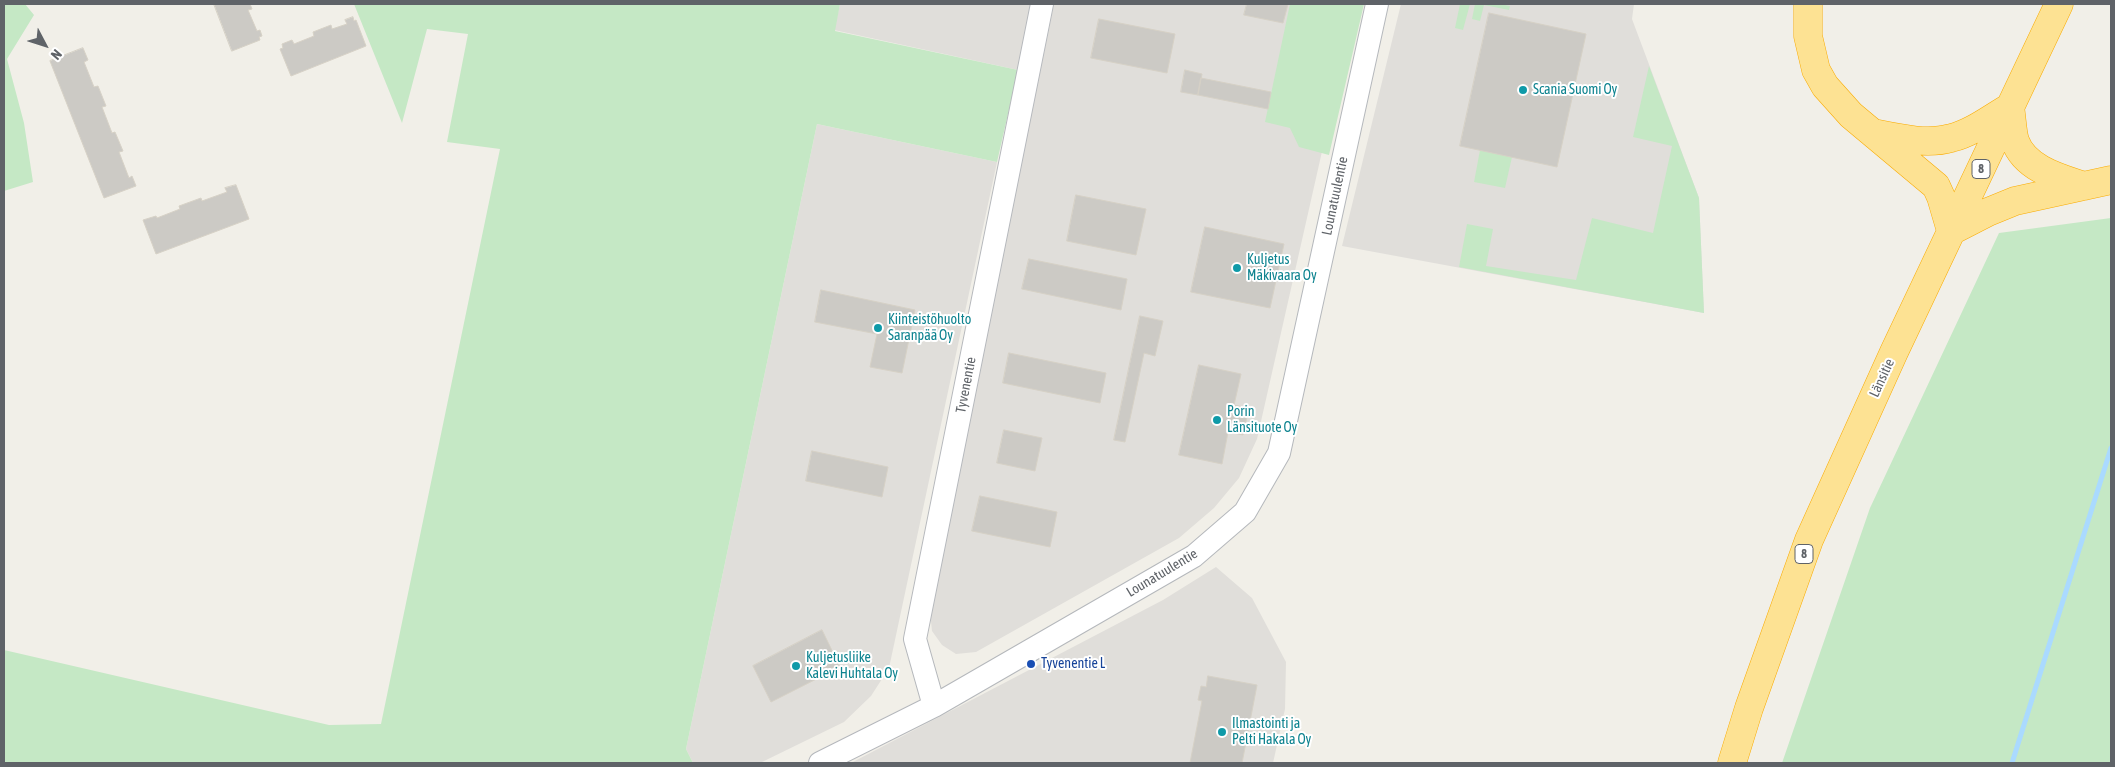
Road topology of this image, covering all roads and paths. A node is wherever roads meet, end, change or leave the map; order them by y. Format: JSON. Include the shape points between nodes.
{"nodes":[{"id":1,"x":1042,"y":4,"type":"edge"},
{"id":2,"x":1376,"y":4,"type":"edge"},
{"id":3,"x":1808,"y":4,"type":"edge"},
{"id":4,"x":2059,"y":4,"type":"edge"},
{"id":5,"x":2010,"y":107,"type":"junction"},
{"id":6,"x":1873,"y":133,"type":"junction"},
{"id":7,"x":2111,"y":180,"type":"edge"},
{"id":8,"x":2084,"y":186,"type":"junction"},
{"id":9,"x":1951,"y":231,"type":"junction"},
{"id":10,"x":934,"y":706,"type":"junction"},
{"id":11,"x":820,"y":763,"type":"edge"},
{"id":12,"x":1732,"y":763,"type":"edge"}],
"edges":[{"from":1,"to":10,"type":"street","name":"Tyvenentie","via":[[915,639]]},
{"from":2,"to":10,"type":"street","name":"Lounatuulentie","via":[[1279,453],[1246,512],[1194,556]]},
{"from":3,"to":6,"type":"highway","via":[[1808,36],[1816,70],[1836,100]]},
{"from":4,"to":5,"type":"highway","name":"Länsitie","number":"8"},
{"from":5,"to":6,"type":"highway","via":[[1965,134],[1950,139],[1905,140]]},
{"from":5,"to":8,"type":"highway","via":[[2015,140],[2026,158],[2047,173]]},
{"from":5,"to":9,"type":"highway","name":"Länsitie","number":"8"},
{"from":6,"to":9,"type":"highway","via":[[1936,186]]},
{"from":7,"to":8,"type":"highway"},
{"from":8,"to":9,"type":"highway","via":[[2008,204]]},
{"from":9,"to":12,"type":"highway","name":"Länsitie","number":"8","via":[[1809,540]]},
{"from":10,"to":11,"type":"street","name":"Lounatuulentie"}]}
